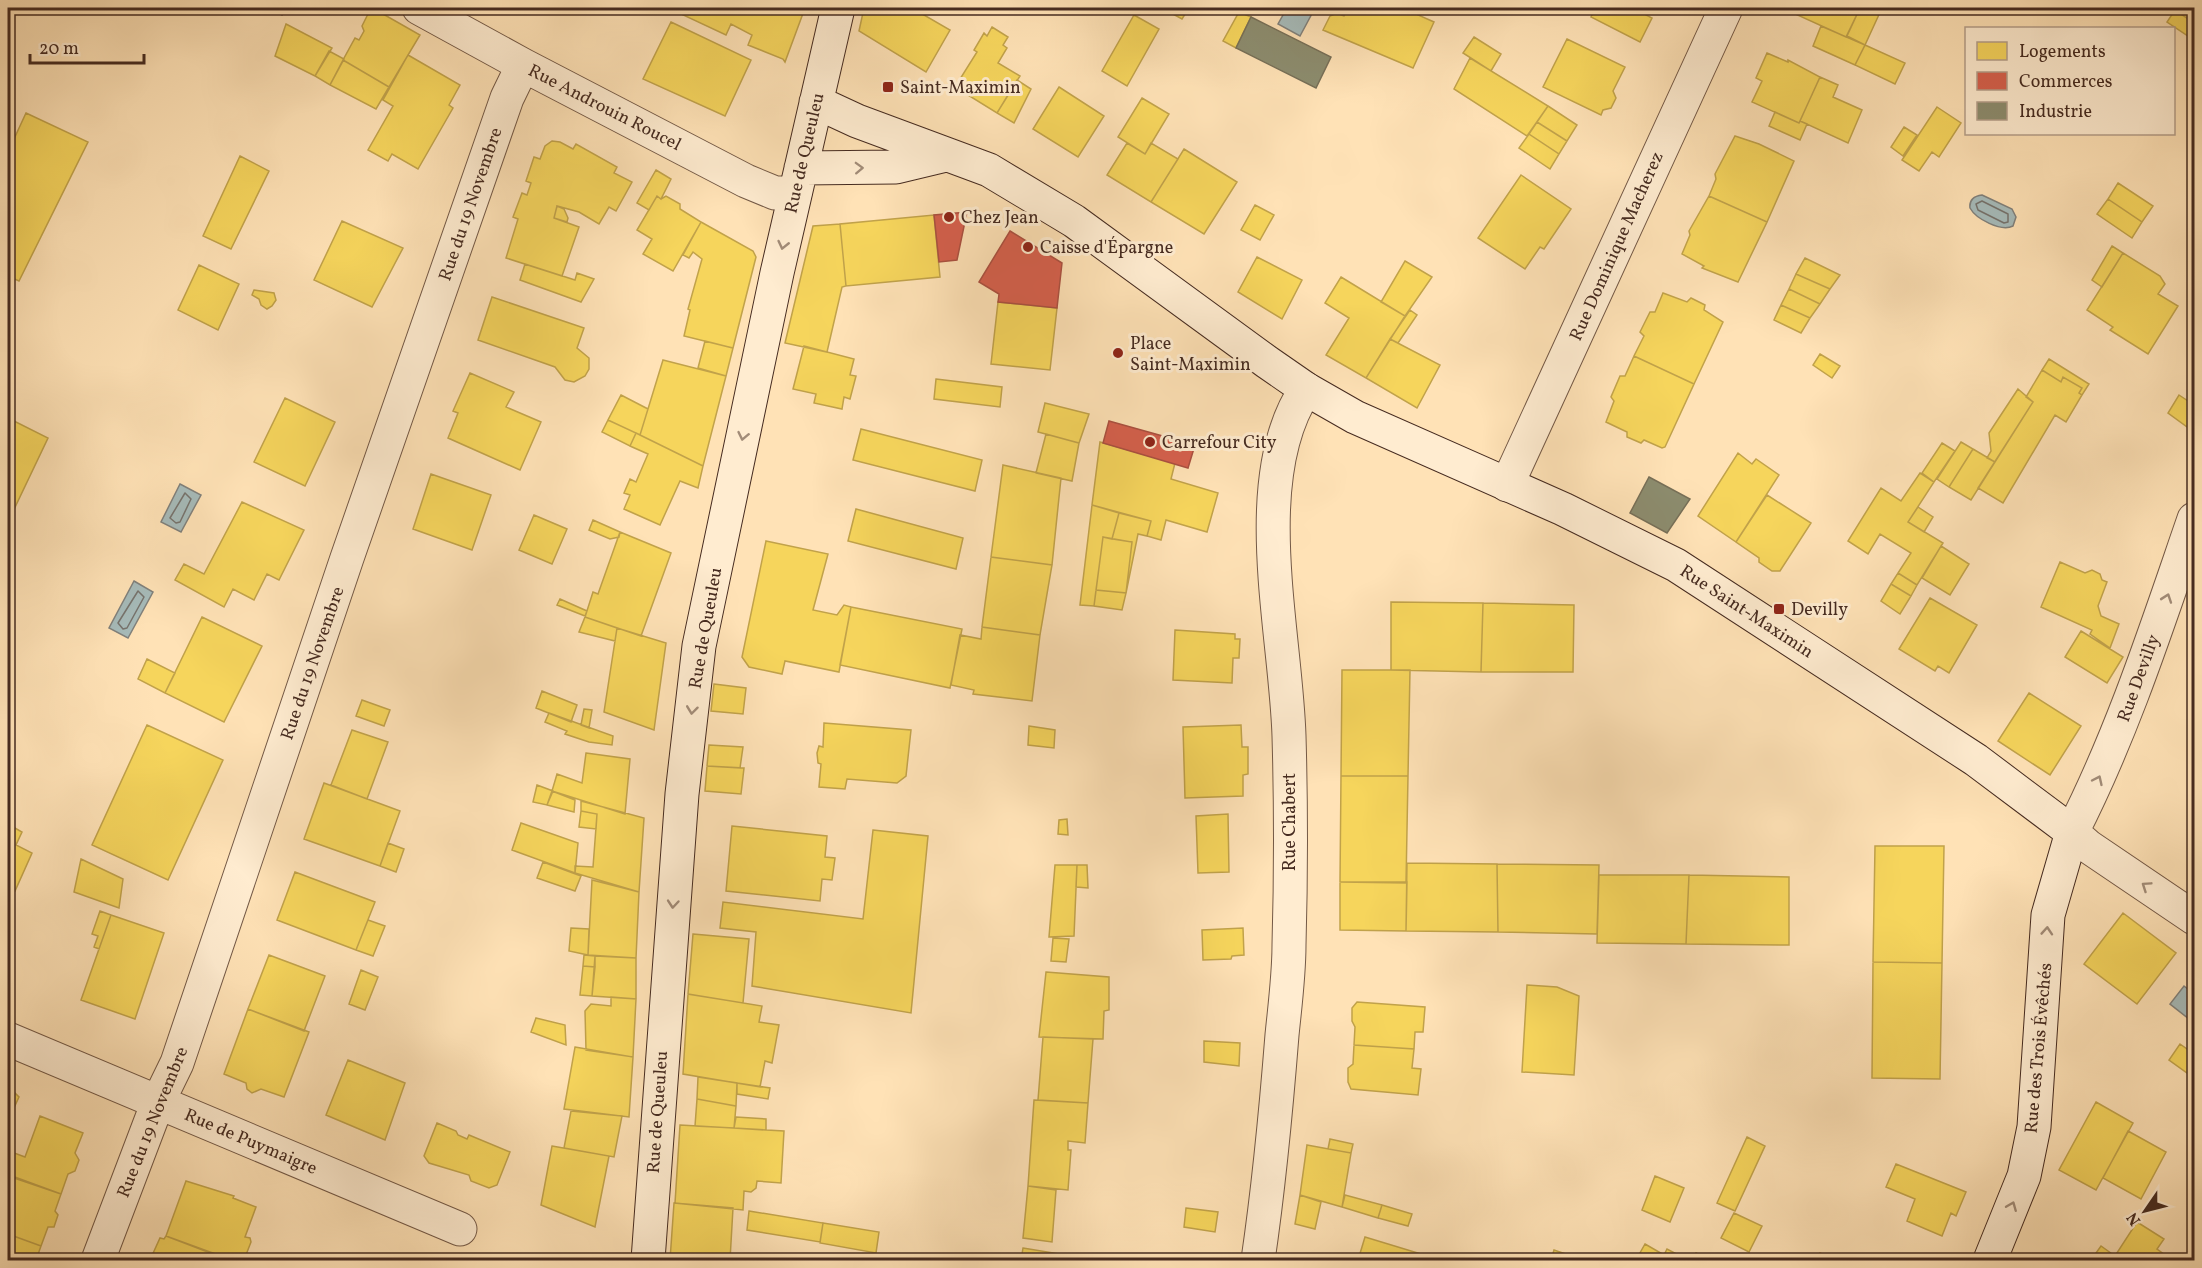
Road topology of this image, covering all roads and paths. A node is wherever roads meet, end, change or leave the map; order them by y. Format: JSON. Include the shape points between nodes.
{"nodes":[{"id":1,"x":419,"y":8,"type":"edge"},
{"id":2,"x":838,"y":8,"type":"edge"},
{"id":3,"x":1726,"y":8,"type":"edge"},
{"id":4,"x":523,"y":65,"type":"junction"},
{"id":5,"x":816,"y":102,"type":"junction"},
{"id":6,"x":946,"y":155,"type":"junction"},
{"id":7,"x":798,"y":181,"type":"junction"},
{"id":8,"x":1306,"y":389,"type":"junction"},
{"id":9,"x":1507,"y":485,"type":"junction"},
{"id":10,"x":2194,"y":519,"type":"edge"},
{"id":11,"x":2072,"y":832,"type":"junction"},
{"id":12,"x":2194,"y":918,"type":"edge"},
{"id":13,"x":8,"y":1039,"type":"edge"},
{"id":14,"x":158,"y":1102,"type":"junction"},
{"id":15,"x":460,"y":1229,"type":"dead end"},
{"id":16,"x":98,"y":1260,"type":"edge"},
{"id":17,"x":648,"y":1260,"type":"edge"},
{"id":18,"x":1258,"y":1260,"type":"edge"},
{"id":19,"x":1990,"y":1260,"type":"edge"}],
"edges":[{"from":1,"to":4,"type":"street","name":"Rue Androuin Roucel"},
{"from":2,"to":5,"type":"street","name":"Rue de Queuleu"},
{"from":3,"to":9,"type":"street","name":"Rue Dominique Macherez"},
{"from":4,"to":7,"type":"street","name":"Rue Androuin Roucel","via":[[746,181],[775,193]]},
{"from":4,"to":14,"type":"street","name":"Rue du 19 Novembre","via":[[507,98],[351,546],[177,1063]]},
{"from":5,"to":6,"type":"street"},
{"from":5,"to":7,"type":"street","name":"Rue de Queuleu"},
{"from":7,"to":6,"type":"street","one_way":true,"via":[[896,167]]},
{"from":6,"to":8,"type":"street","name":"Rue Saint-Maximin","via":[[989,170],[1074,221]]},
{"from":7,"to":17,"type":"street","name":"Rue de Queuleu","one_way":true,"via":[[699,646],[682,794]]},
{"from":8,"to":9,"type":"street","name":"Rue Saint-Maximin","via":[[1355,417]]},
{"from":8,"to":18,"type":"street","name":"Rue Chabert","via":[[1295,404],[1281,448],[1274,492],[1289,735],[1289,946],[1272,1161]]},
{"from":9,"to":11,"type":"street","name":"Rue Saint-Maximin","via":[[1676,565],[1976,760]]},
{"from":11,"to":10,"type":"street","name":"Rue Devilly","one_way":true,"via":[[2131,701]]},
{"from":12,"to":11,"type":"street","name":"Rue Saint-Maximin","one_way":true},
{"from":19,"to":11,"type":"street","name":"Rue des Trois Évêchés","one_way":true,"via":[[2024,1176],[2034,1127],[2048,915]]},
{"from":13,"to":14,"type":"street","name":"Rue de Puymaigre"},
{"from":14,"to":15,"type":"street","name":"Rue de Puymaigre"},
{"from":14,"to":16,"type":"street","name":"Rue du 19 Novembre"}]}
